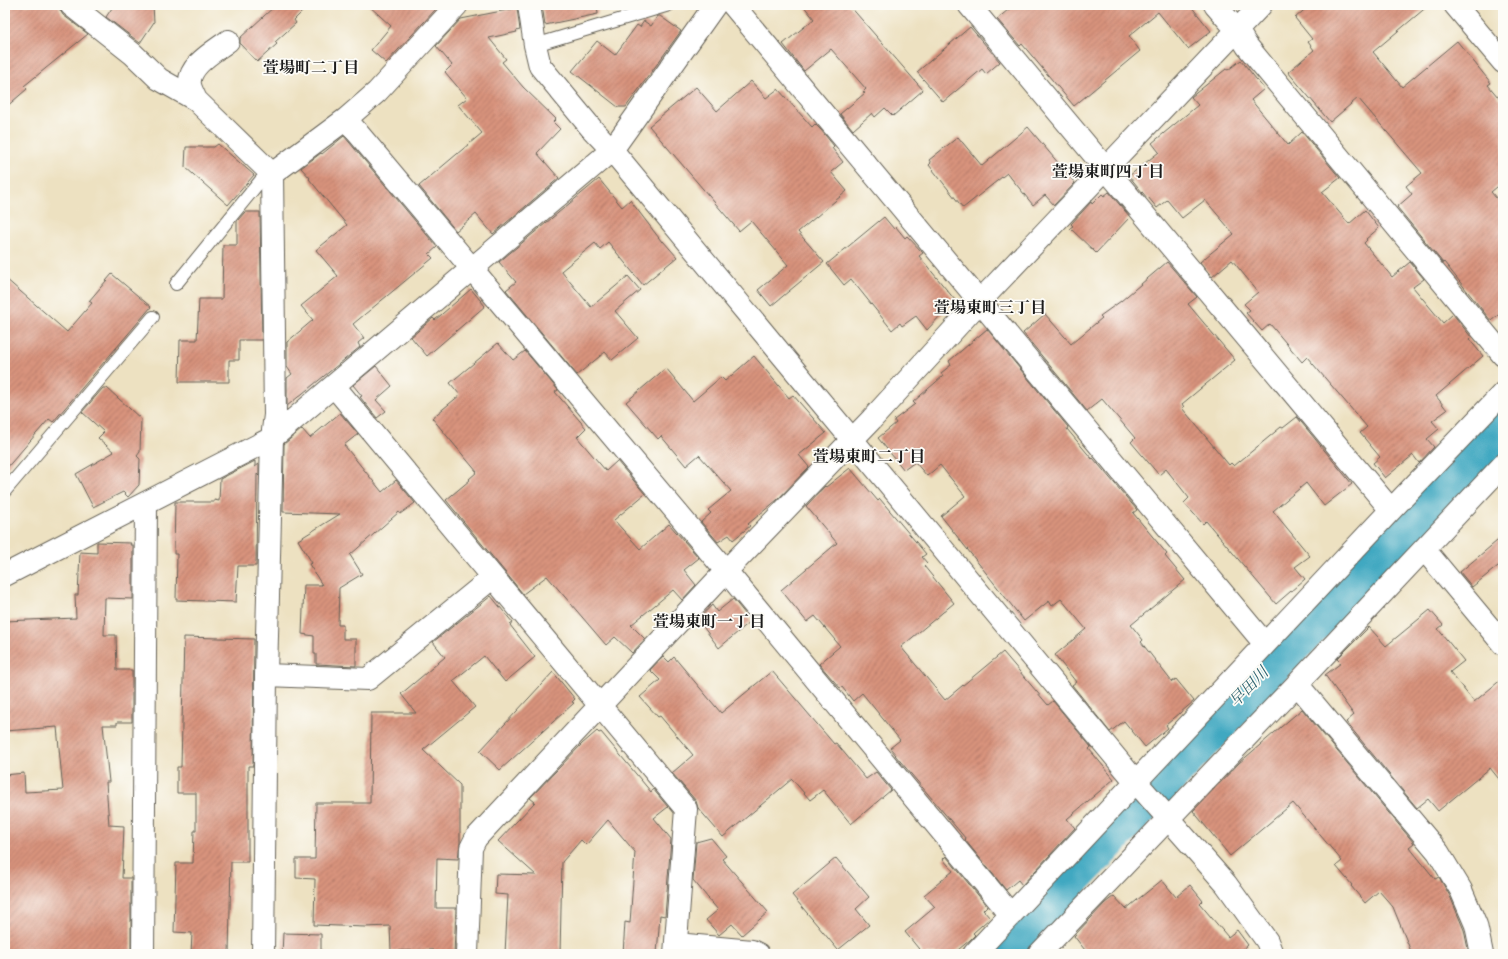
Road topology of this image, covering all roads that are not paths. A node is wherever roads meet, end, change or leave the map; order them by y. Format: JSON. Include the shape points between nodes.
{"nodes":[{"id":1,"x":71,"y":5,"type":"edge"},
{"id":2,"x":457,"y":5,"type":"edge"},
{"id":3,"x":529,"y":5,"type":"edge"},
{"id":4,"x":669,"y":5,"type":"edge"},
{"id":5,"x":715,"y":5,"type":"edge"},
{"id":6,"x":733,"y":5,"type":"edge"},
{"id":7,"x":969,"y":5,"type":"edge"},
{"id":8,"x":1215,"y":5,"type":"edge"},
{"id":9,"x":1261,"y":5,"type":"edge"},
{"id":10,"x":1455,"y":5,"type":"edge"},
{"id":11,"x":1237,"y":30,"type":"junction"},
{"id":12,"x":228,"y":42,"type":"dead end"},
{"id":13,"x":535,"y":44,"type":"junction"},
{"id":14,"x":1503,"y":62,"type":"edge"},
{"id":15,"x":196,"y":100,"type":"junction"},
{"id":16,"x":346,"y":119,"type":"junction"},
{"id":17,"x":612,"y":150,"type":"junction"},
{"id":18,"x":1106,"y":168,"type":"junction"},
{"id":19,"x":272,"y":174,"type":"junction"},
{"id":20,"x":471,"y":269,"type":"junction"},
{"id":21,"x":176,"y":284,"type":"dead end"},
{"id":22,"x":980,"y":301,"type":"junction"},
{"id":23,"x":153,"y":317,"type":"dead end"},
{"id":24,"x":1503,"y":355,"type":"edge"},
{"id":25,"x":334,"y":386,"type":"junction"},
{"id":26,"x":1503,"y":393,"type":"edge"},
{"id":27,"x":272,"y":438,"type":"junction"},
{"id":28,"x":852,"y":440,"type":"junction"},
{"id":29,"x":1503,"y":465,"type":"edge"},
{"id":30,"x":5,"y":491,"type":"edge"},
{"id":31,"x":146,"y":503,"type":"junction"},
{"id":32,"x":1391,"y":510,"type":"junction"},
{"id":33,"x":1424,"y":549,"type":"junction"},
{"id":34,"x":726,"y":571,"type":"junction"},
{"id":35,"x":5,"y":575,"type":"edge"},
{"id":36,"x":492,"y":578,"type":"junction"},
{"id":37,"x":1265,"y":644,"type":"junction"},
{"id":38,"x":1503,"y":644,"type":"edge"},
{"id":39,"x":266,"y":675,"type":"junction"},
{"id":40,"x":1297,"y":684,"type":"junction"},
{"id":41,"x":600,"y":707,"type":"junction"},
{"id":42,"x":1138,"y":785,"type":"junction"},
{"id":43,"x":1166,"y":815,"type":"junction"},
{"id":44,"x":1011,"y":915,"type":"junction"},
{"id":45,"x":676,"y":949,"type":"edge"},
{"id":46,"x":1042,"y":953,"type":"edge"},
{"id":47,"x":143,"y":954,"type":"edge"},
{"id":48,"x":263,"y":954,"type":"edge"},
{"id":49,"x":468,"y":954,"type":"edge"},
{"id":50,"x":758,"y":954,"type":"edge"},
{"id":51,"x":974,"y":954,"type":"edge"},
{"id":52,"x":1272,"y":954,"type":"edge"},
{"id":53,"x":1482,"y":954,"type":"edge"}],
"edges":[{"from":1,"to":15,"type":"street","via":[[133,54],[159,79]]},
{"from":2,"to":16,"type":"street","via":[[377,92]]},
{"from":3,"to":13,"type":"street"},
{"from":4,"to":13,"type":"lane"},
{"from":5,"to":17,"type":"street"},
{"from":6,"to":22,"type":"street"},
{"from":7,"to":18,"type":"street"},
{"from":8,"to":11,"type":"street"},
{"from":9,"to":11,"type":"street"},
{"from":10,"to":14,"type":"street"},
{"from":11,"to":18,"type":"street"},
{"from":11,"to":24,"type":"street","via":[[1257,58]]},
{"from":12,"to":15,"type":"street","via":[[195,67],[190,74],[190,85]]},
{"from":13,"to":17,"type":"street","via":[[540,66]]},
{"from":15,"to":19,"type":"street"},
{"from":16,"to":19,"type":"street"},
{"from":16,"to":20,"type":"street"},
{"from":17,"to":20,"type":"street"},
{"from":17,"to":28,"type":"street"},
{"from":18,"to":22,"type":"street"},
{"from":18,"to":32,"type":"street"},
{"from":19,"to":21,"type":"lane","via":[[261,180]]},
{"from":19,"to":27,"type":"street"},
{"from":20,"to":25,"type":"street"},
{"from":20,"to":34,"type":"street"},
{"from":22,"to":28,"type":"street"},
{"from":22,"to":37,"type":"street"},
{"from":23,"to":30,"type":"lane"},
{"from":25,"to":27,"type":"street"},
{"from":25,"to":36,"type":"street"},
{"from":26,"to":32,"type":"street"},
{"from":27,"to":31,"type":"street"},
{"from":27,"to":39,"type":"street"},
{"from":28,"to":34,"type":"street"},
{"from":28,"to":42,"type":"street"},
{"from":29,"to":33,"type":"street"},
{"from":31,"to":35,"type":"street"},
{"from":31,"to":47,"type":"street"},
{"from":32,"to":37,"type":"street"},
{"from":33,"to":38,"type":"street"},
{"from":33,"to":40,"type":"street"},
{"from":34,"to":41,"type":"street"},
{"from":34,"to":44,"type":"street"},
{"from":36,"to":39,"type":"street","via":[[368,679]]},
{"from":36,"to":41,"type":"street"},
{"from":37,"to":42,"type":"street"},
{"from":39,"to":48,"type":"street"},
{"from":40,"to":43,"type":"street"},
{"from":40,"to":53,"type":"street","via":[[1438,852],[1461,890],[1476,925]]},
{"from":41,"to":45,"type":"street","via":[[686,809]]},
{"from":41,"to":49,"type":"street","via":[[476,838],[471,848]]},
{"from":42,"to":43,"type":"street"},
{"from":42,"to":44,"type":"street"},
{"from":43,"to":46,"type":"street"},
{"from":43,"to":52,"type":"street","via":[[1226,884],[1266,941]]},
{"from":44,"to":51,"type":"street"},
{"from":45,"to":50,"type":"street","via":[[752,951]]}]}
